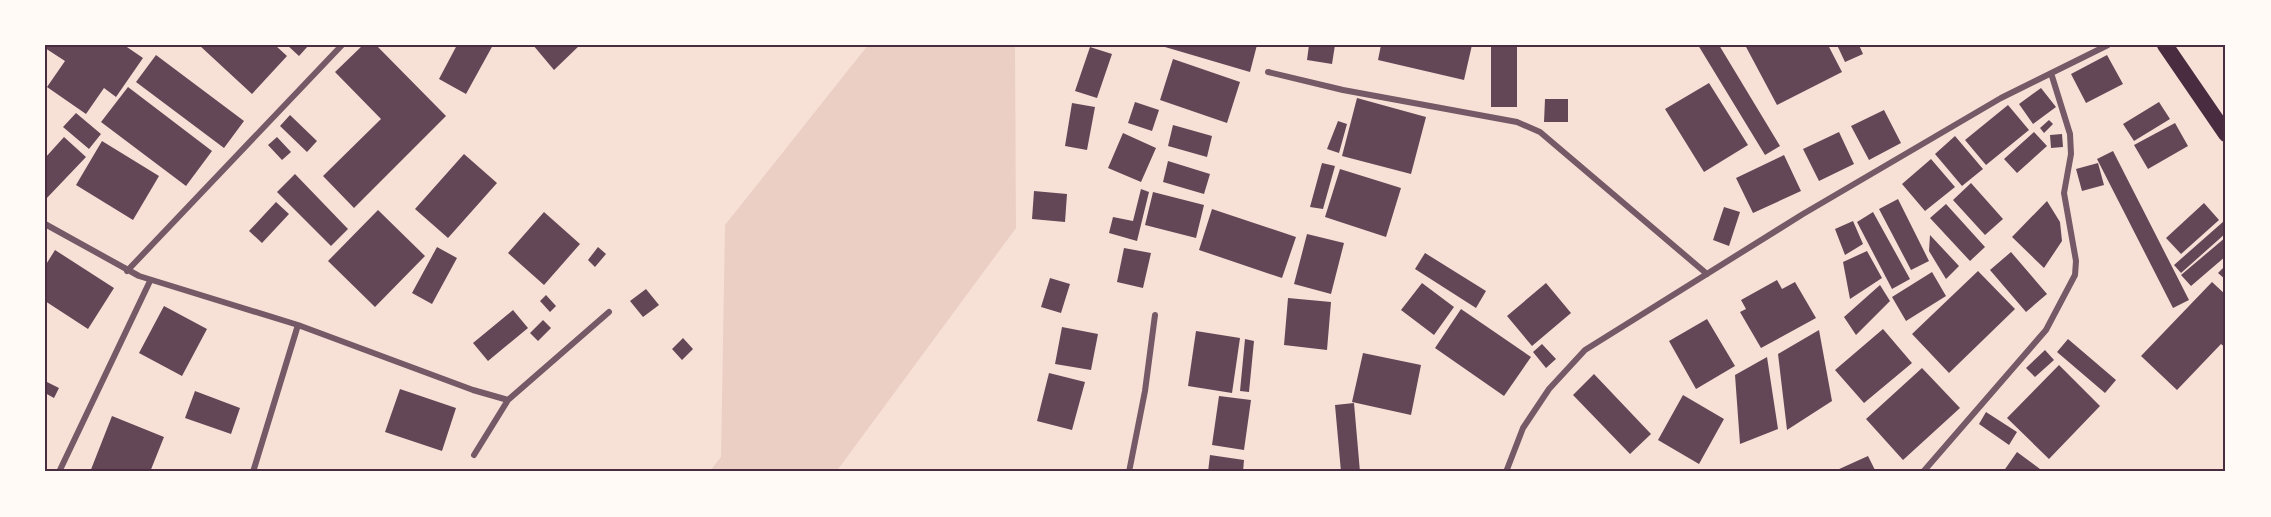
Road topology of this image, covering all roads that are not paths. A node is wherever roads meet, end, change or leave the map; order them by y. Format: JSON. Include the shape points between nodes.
{"nodes":[{"id":1,"x":342,"y":45,"type":"edge"},
{"id":2,"x":2108,"y":45,"type":"edge"},
{"id":3,"x":2165,"y":45,"type":"edge"},
{"id":4,"x":1268,"y":72,"type":"dead end"},
{"id":5,"x":2051,"y":73,"type":"junction"},
{"id":6,"x":2226,"y":134,"type":"edge"},
{"id":7,"x":45,"y":224,"type":"edge"},
{"id":8,"x":127,"y":272,"type":"junction"},
{"id":9,"x":1707,"y":274,"type":"junction"},
{"id":10,"x":150,"y":281,"type":"junction"},
{"id":11,"x":609,"y":312,"type":"dead end"},
{"id":12,"x":1155,"y":315,"type":"dead end"},
{"id":13,"x":298,"y":325,"type":"junction"},
{"id":14,"x":508,"y":400,"type":"junction"},
{"id":15,"x":474,"y":455,"type":"dead end"},
{"id":16,"x":59,"y":472,"type":"edge"},
{"id":17,"x":253,"y":472,"type":"edge"},
{"id":18,"x":1129,"y":472,"type":"edge"},
{"id":19,"x":1506,"y":472,"type":"edge"},
{"id":20,"x":1923,"y":472,"type":"edge"}],
"edges":[{"from":1,"to":8,"type":"street"},
{"from":2,"to":5,"type":"street"},
{"from":3,"to":6,"type":"highway"},
{"from":4,"to":9,"type":"street","via":[[1517,122],[1540,132]]},
{"from":5,"to":9,"type":"street","via":[[1803,214]]},
{"from":5,"to":20,"type":"street","via":[[2071,144],[2064,193],[2075,275],[2046,330]]},
{"from":7,"to":8,"type":"street"},
{"from":8,"to":10,"type":"street"},
{"from":9,"to":19,"type":"street","via":[[1586,350],[1549,389],[1523,428]]},
{"from":10,"to":13,"type":"street"},
{"from":10,"to":16,"type":"street"},
{"from":11,"to":14,"type":"street"},
{"from":12,"to":18,"type":"street"},
{"from":13,"to":14,"type":"street"},
{"from":13,"to":17,"type":"street"},
{"from":14,"to":15,"type":"street"}]}
